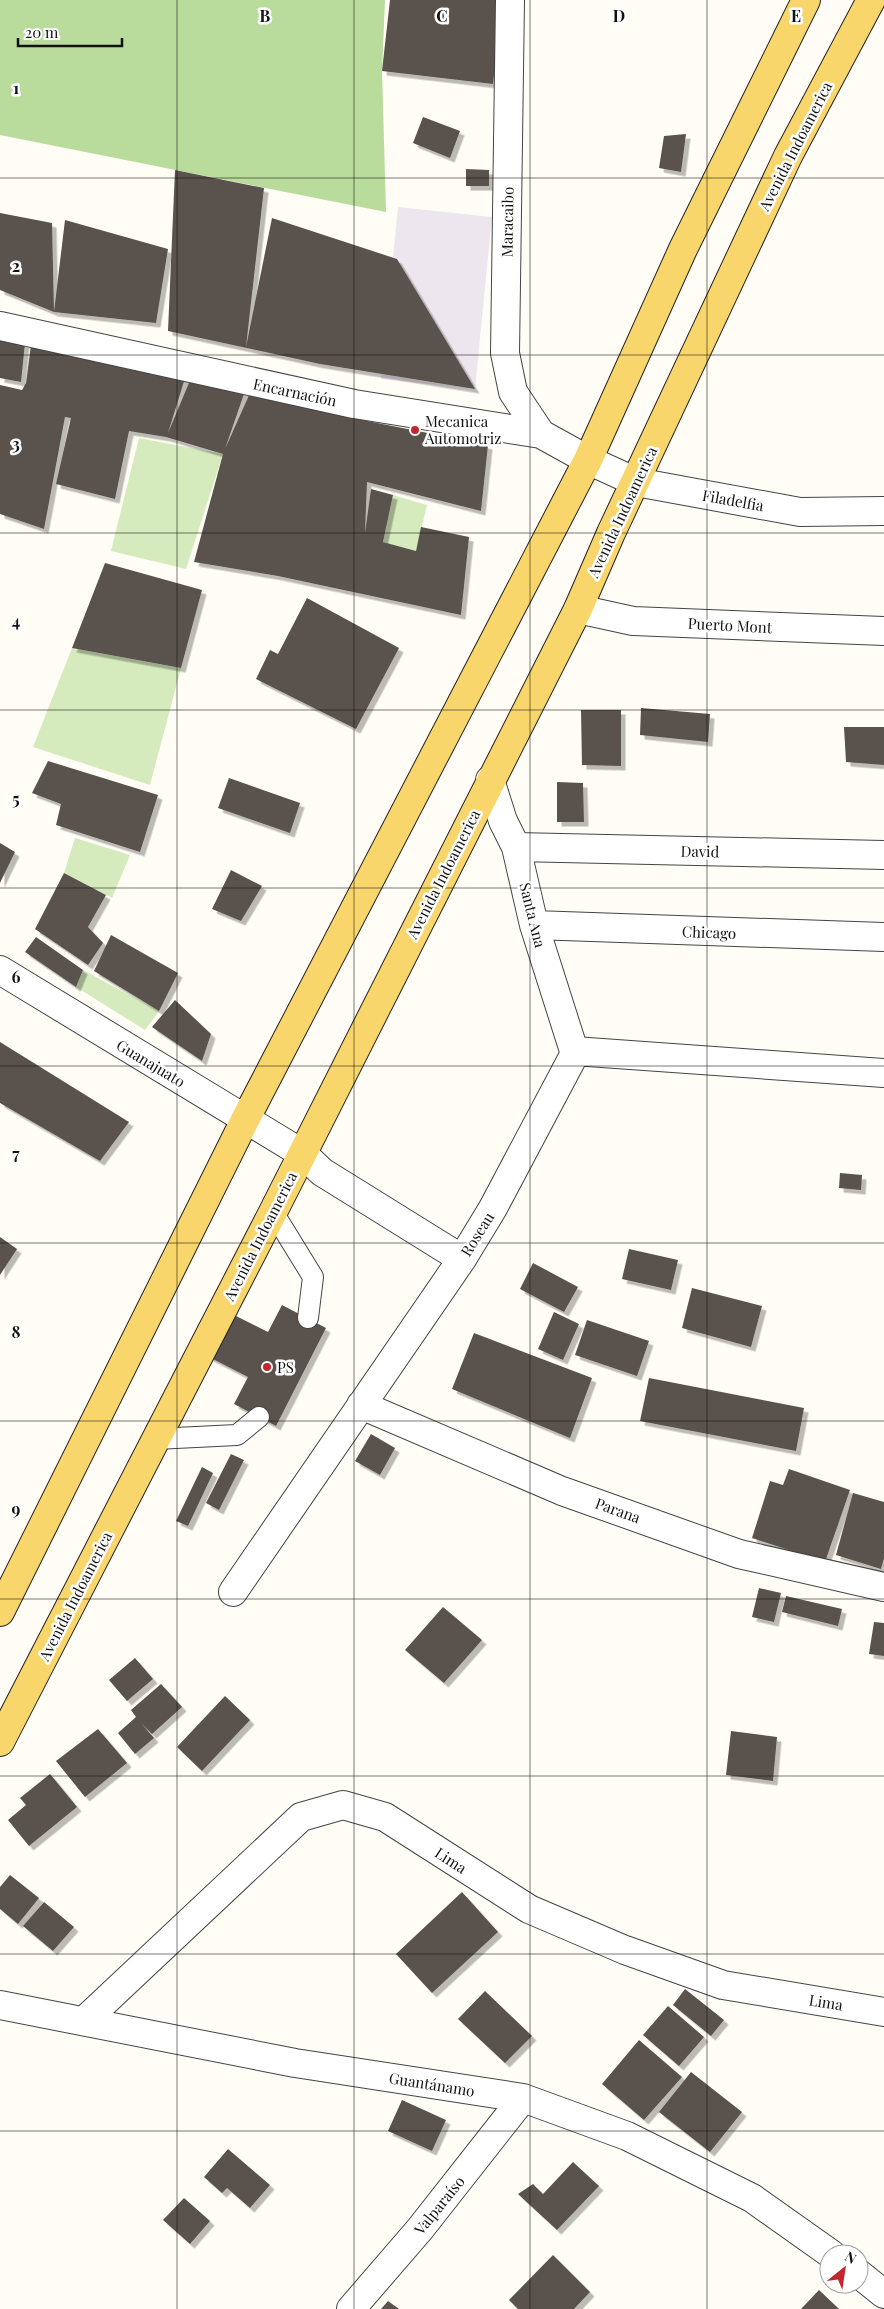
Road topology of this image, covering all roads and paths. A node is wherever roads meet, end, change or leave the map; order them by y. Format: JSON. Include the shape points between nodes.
{"nodes":[{"id":1,"x":510,"y":0,"type":"edge"},
{"id":2,"x":806,"y":0,"type":"edge"},
{"id":3,"x":871,"y":0,"type":"edge"},
{"id":4,"x":0,"y":326,"type":"edge"},
{"id":5,"x":541,"y":434,"type":"junction"},
{"id":6,"x":588,"y":460,"type":"junction"},
{"id":7,"x":636,"y":482,"type":"junction"},
{"id":8,"x":884,"y":511,"type":"edge"},
{"id":9,"x":578,"y":609,"type":"junction"},
{"id":10,"x":884,"y":631,"type":"edge"},
{"id":11,"x":490,"y":780,"type":"junction"},
{"id":12,"x":516,"y":848,"type":"junction"},
{"id":13,"x":884,"y":855,"type":"edge"},
{"id":14,"x":534,"y":925,"type":"junction"},
{"id":15,"x":884,"y":937,"type":"edge"},
{"id":16,"x":0,"y":970,"type":"edge"},
{"id":17,"x":574,"y":1050,"type":"junction"},
{"id":18,"x":884,"y":1073,"type":"edge"},
{"id":19,"x":246,"y":1118,"type":"junction"},
{"id":20,"x":303,"y":1154,"type":"junction"},
{"id":21,"x":273,"y":1212,"type":"junction"},
{"id":22,"x":462,"y":1259,"type":"junction"},
{"id":23,"x":308,"y":1318,"type":"dead end"},
{"id":24,"x":361,"y":1405,"type":"junction"},
{"id":25,"x":259,"y":1417,"type":"dead end"},
{"id":26,"x":155,"y":1439,"type":"junction"},
{"id":27,"x":884,"y":1587,"type":"edge"},
{"id":28,"x":233,"y":1592,"type":"dead end"},
{"id":29,"x":0,"y":1612,"type":"edge"},
{"id":30,"x":0,"y":1742,"type":"edge"},
{"id":31,"x":0,"y":2005,"type":"edge"},
{"id":32,"x":884,"y":2012,"type":"edge"},
{"id":33,"x":84,"y":2021,"type":"junction"},
{"id":34,"x":524,"y":2098,"type":"junction"},
{"id":35,"x":819,"y":2246,"type":"edge"},
{"id":36,"x":869,"y":2282,"type":"edge"},
{"id":37,"x":884,"y":2294,"type":"edge"},
{"id":38,"x":351,"y":2309,"type":"edge"}],
"edges":[{"from":1,"to":5,"type":"street","name":"Maracaibo","via":[[505,352],[513,392]]},
{"from":2,"to":6,"type":"main road","via":[[683,249]]},
{"from":3,"to":7,"type":"main road","name":"Avenida Indoamerica","via":[[788,156]]},
{"from":4,"to":5,"type":"street","name":"Encarnación","via":[[354,404]]},
{"from":5,"to":6,"type":"street","name":"Encarnación"},
{"from":6,"to":7,"type":"street","name":"Filadelfia"},
{"from":6,"to":19,"type":"main road"},
{"from":7,"to":8,"type":"street","name":"Filadelfia","via":[[800,512]]},
{"from":7,"to":9,"type":"main road","name":"Avenida Indoamerica"},
{"from":9,"to":10,"type":"street","name":"Puerto Mont","via":[[633,621]]},
{"from":9,"to":11,"type":"main road","name":"Avenida Indoamerica"},
{"from":11,"to":12,"type":"street","name":"Santa Ana"},
{"from":11,"to":20,"type":"main road","name":"Avenida Indoamerica"},
{"from":12,"to":13,"type":"street","name":"David"},
{"from":12,"to":14,"type":"street","name":"Santa Ana"},
{"from":14,"to":15,"type":"street","name":"Chicago"},
{"from":14,"to":17,"type":"street","name":"Santa Ana"},
{"from":16,"to":19,"type":"street","name":"Guanajuato"},
{"from":17,"to":18,"type":"street"},
{"from":17,"to":22,"type":"street","name":"Roseau","via":[[570,1065]]},
{"from":19,"to":20,"type":"street","name":"Guanajuato"},
{"from":19,"to":29,"type":"main road"},
{"from":20,"to":21,"type":"main road","name":"Avenida Indoamerica"},
{"from":20,"to":22,"type":"street","name":"Guanajuato","via":[[322,1172]]},
{"from":21,"to":23,"type":"lane","via":[[313,1277]]},
{"from":21,"to":26,"type":"main road","name":"Avenida Indoamerica"},
{"from":22,"to":24,"type":"street","name":"Roseau"},
{"from":24,"to":27,"type":"street","name":"Parana","via":[[562,1491],[739,1554]]},
{"from":24,"to":28,"type":"street","name":"Roseau"},
{"from":25,"to":26,"type":"lane","via":[[237,1435]]},
{"from":26,"to":30,"type":"main road","name":"Avenida Indoamerica"},
{"from":31,"to":33,"type":"street","name":"Guantánamo"},
{"from":32,"to":33,"type":"street","name":"Lima","via":[[723,1985],[625,1950],[529,1909],[385,1817],[343,1805],[301,1817]]},
{"from":33,"to":34,"type":"street","name":"Guantánamo","via":[[295,2063]]},
{"from":34,"to":35,"type":"street","name":"Guantánamo","via":[[627,2136],[743,2194]]},
{"from":34,"to":38,"type":"street","name":"Valparaíso","via":[[420,2229]]},
{"from":36,"to":37,"type":"street"}]}
